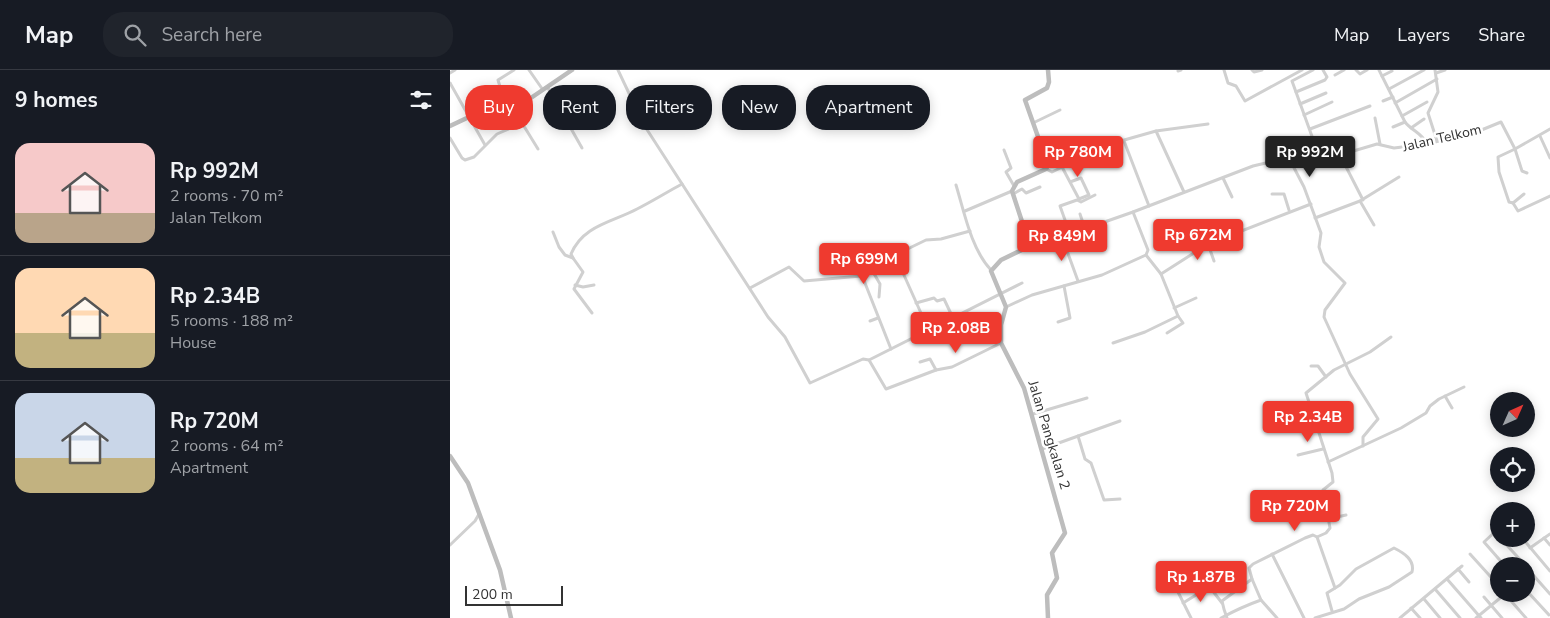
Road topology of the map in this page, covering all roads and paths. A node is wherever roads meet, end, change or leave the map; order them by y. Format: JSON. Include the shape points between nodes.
{"nodes":[{"id":1,"x":455,"y":70,"type":"edge"},
{"id":2,"x":512,"y":70,"type":"edge"},
{"id":3,"x":529,"y":70,"type":"edge"},
{"id":4,"x":572,"y":70,"type":"edge"},
{"id":5,"x":618,"y":70,"type":"edge"},
{"id":6,"x":1048,"y":70,"type":"edge"},
{"id":7,"x":1224,"y":70,"type":"edge"},
{"id":8,"x":1252,"y":70,"type":"edge"},
{"id":9,"x":1262,"y":70,"type":"edge"},
{"id":10,"x":1302,"y":70,"type":"edge"},
{"id":11,"x":1313,"y":70,"type":"edge"},
{"id":12,"x":1323,"y":70,"type":"edge"},
{"id":13,"x":1356,"y":70,"type":"edge"},
{"id":14,"x":1367,"y":70,"type":"edge"},
{"id":15,"x":1379,"y":70,"type":"edge"},
{"id":16,"x":1424,"y":70,"type":"edge"},
{"id":17,"x":1444,"y":70,"type":"edge"},
{"id":18,"x":1342,"y":71,"type":"edge"},
{"id":19,"x":1392,"y":71,"type":"edge"},
{"id":20,"x":1435,"y":72,"type":"edge"},
{"id":21,"x":450,"y":73,"type":"edge"},
{"id":22,"x":1335,"y":76,"type":"dead end"},
{"id":23,"x":1382,"y":76,"type":"junction"},
{"id":24,"x":1437,"y":79,"type":"junction"},
{"id":25,"x":450,"y":83,"type":"edge"},
{"id":26,"x":500,"y":85,"type":"edge"},
{"id":27,"x":551,"y":85,"type":"edge"},
{"id":28,"x":543,"y":87,"type":"edge"},
{"id":29,"x":1389,"y":89,"type":"junction"},
{"id":30,"x":1296,"y":92,"type":"junction"},
{"id":31,"x":1326,"y":93,"type":"dead end"},
{"id":32,"x":1393,"y":97,"type":"junction"},
{"id":33,"x":1383,"y":101,"type":"dead end"},
{"id":34,"x":1332,"y":102,"type":"dead end"},
{"id":35,"x":1427,"y":102,"type":"dead end"},
{"id":36,"x":1396,"y":103,"type":"junction"},
{"id":37,"x":1300,"y":104,"type":"junction"},
{"id":38,"x":1370,"y":106,"type":"dead end"},
{"id":39,"x":465,"y":108,"type":"edge"},
{"id":40,"x":1060,"y":110,"type":"dead end"},
{"id":41,"x":1304,"y":115,"type":"junction"},
{"id":42,"x":1402,"y":116,"type":"junction"},
{"id":43,"x":465,"y":118,"type":"edge"},
{"id":44,"x":1375,"y":118,"type":"dead end"},
{"id":45,"x":1424,"y":119,"type":"dead end"},
{"id":46,"x":1405,"y":122,"type":"junction"},
{"id":47,"x":1032,"y":124,"type":"junction"},
{"id":48,"x":1208,"y":124,"type":"dead end"},
{"id":49,"x":450,"y":126,"type":"edge"},
{"id":50,"x":1393,"y":127,"type":"dead end"},
{"id":51,"x":1310,"y":128,"type":"junction"},
{"id":52,"x":1410,"y":128,"type":"junction"},
{"id":53,"x":1550,"y":129,"type":"edge"},
{"id":54,"x":477,"y":130,"type":"edge"},
{"id":55,"x":506,"y":130,"type":"edge"},
{"id":56,"x":526,"y":130,"type":"edge"},
{"id":57,"x":571,"y":130,"type":"edge"},
{"id":58,"x":1156,"y":131,"type":"junction"},
{"id":59,"x":1428,"y":134,"type":"dead end"},
{"id":60,"x":1540,"y":136,"type":"junction"},
{"id":61,"x":1423,"y":137,"type":"junction"},
{"id":62,"x":450,"y":138,"type":"edge"},
{"id":63,"x":1124,"y":141,"type":"junction"},
{"id":64,"x":1437,"y":141,"type":"junction"},
{"id":65,"x":1380,"y":144,"type":"junction"},
{"id":66,"x":1427,"y":144,"type":"junction"},
{"id":67,"x":485,"y":145,"type":"junction"},
{"id":68,"x":582,"y":148,"type":"dead end"},
{"id":69,"x":538,"y":149,"type":"dead end"},
{"id":70,"x":1514,"y":149,"type":"junction"},
{"id":71,"x":1004,"y":150,"type":"dead end"},
{"id":72,"x":1318,"y":153,"type":"junction"},
{"id":73,"x":1340,"y":155,"type":"junction"},
{"id":74,"x":1550,"y":158,"type":"edge"},
{"id":75,"x":1291,"y":162,"type":"junction"},
{"id":76,"x":1062,"y":168,"type":"junction"},
{"id":77,"x":1046,"y":169,"type":"junction"},
{"id":78,"x":1527,"y":172,"type":"dead end"},
{"id":79,"x":1399,"y":177,"type":"dead end"},
{"id":80,"x":1223,"y":178,"type":"junction"},
{"id":81,"x":1070,"y":182,"type":"junction"},
{"id":82,"x":682,"y":184,"type":"junction"},
{"id":83,"x":956,"y":185,"type":"dead end"},
{"id":84,"x":1040,"y":187,"type":"dead end"},
{"id":85,"x":1013,"y":191,"type":"junction"},
{"id":86,"x":1184,"y":192,"type":"junction"},
{"id":87,"x":1272,"y":194,"type":"dead end"},
{"id":88,"x":1524,"y":194,"type":"dead end"},
{"id":89,"x":1095,"y":195,"type":"dead end"},
{"id":90,"x":1550,"y":196,"type":"edge"},
{"id":91,"x":1232,"y":197,"type":"dead end"},
{"id":92,"x":1362,"y":200,"type":"junction"},
{"id":93,"x":1513,"y":203,"type":"junction"},
{"id":94,"x":1311,"y":204,"type":"junction"},
{"id":95,"x":1149,"y":206,"type":"junction"},
{"id":96,"x":1289,"y":210,"type":"junction"},
{"id":97,"x":965,"y":211,"type":"junction"},
{"id":98,"x":1133,"y":212,"type":"junction"},
{"id":99,"x":1080,"y":214,"type":"dead end"},
{"id":100,"x":1315,"y":218,"type":"junction"},
{"id":101,"x":1374,"y":226,"type":"dead end"},
{"id":102,"x":1085,"y":229,"type":"junction"},
{"id":103,"x":970,"y":231,"type":"junction"},
{"id":104,"x":553,"y":232,"type":"dead end"},
{"id":105,"x":1070,"y":234,"type":"junction"},
{"id":106,"x":1062,"y":237,"type":"junction"},
{"id":107,"x":1208,"y":244,"type":"junction"},
{"id":108,"x":1030,"y":246,"type":"junction"},
{"id":109,"x":894,"y":255,"type":"junction"},
{"id":110,"x":1146,"y":255,"type":"junction"},
{"id":111,"x":573,"y":258,"type":"junction"},
{"id":112,"x":1214,"y":261,"type":"dead end"},
{"id":113,"x":991,"y":270,"type":"junction"},
{"id":114,"x":873,"y":272,"type":"junction"},
{"id":115,"x":1161,"y":274,"type":"junction"},
{"id":116,"x":863,"y":278,"type":"dead end"},
{"id":117,"x":1078,"y":281,"type":"junction"},
{"id":118,"x":1022,"y":283,"type":"dead end"},
{"id":119,"x":575,"y":284,"type":"junction"},
{"id":120,"x":594,"y":285,"type":"dead end"},
{"id":121,"x":1064,"y":286,"type":"junction"},
{"id":122,"x":750,"y":288,"type":"junction"},
{"id":123,"x":1000,"y":293,"type":"junction"},
{"id":124,"x":879,"y":297,"type":"dead end"},
{"id":125,"x":1196,"y":298,"type":"dead end"},
{"id":126,"x":916,"y":302,"type":"junction"},
{"id":127,"x":1006,"y":307,"type":"junction"},
{"id":128,"x":1174,"y":308,"type":"junction"},
{"id":129,"x":592,"y":313,"type":"dead end"},
{"id":130,"x":1178,"y":316,"type":"junction"},
{"id":131,"x":878,"y":318,"type":"junction"},
{"id":132,"x":953,"y":318,"type":"junction"},
{"id":133,"x":870,"y":321,"type":"dead end"},
{"id":134,"x":1058,"y":322,"type":"dead end"},
{"id":135,"x":928,"y":331,"type":"junction"},
{"id":136,"x":1167,"y":333,"type":"dead end"},
{"id":137,"x":1391,"y":337,"type":"dead end"},
{"id":138,"x":1113,"y":342,"type":"dead end"},
{"id":139,"x":1001,"y":343,"type":"junction"},
{"id":140,"x":891,"y":349,"type":"junction"},
{"id":141,"x":869,"y":360,"type":"junction"},
{"id":142,"x":920,"y":362,"type":"dead end"},
{"id":143,"x":1346,"y":364,"type":"junction"},
{"id":144,"x":1311,"y":366,"type":"dead end"},
{"id":145,"x":936,"y":370,"type":"junction"},
{"id":146,"x":1326,"y":377,"type":"junction"},
{"id":147,"x":1464,"y":387,"type":"dead end"},
{"id":148,"x":1445,"y":396,"type":"junction"},
{"id":149,"x":1087,"y":398,"type":"dead end"},
{"id":150,"x":1452,"y":408,"type":"dead end"},
{"id":151,"x":1032,"y":414,"type":"junction"},
{"id":152,"x":1120,"y":421,"type":"dead end"},
{"id":153,"x":1078,"y":436,"type":"junction"},
{"id":154,"x":1363,"y":446,"type":"junction"},
{"id":155,"x":1042,"y":449,"type":"junction"},
{"id":156,"x":1323,"y":449,"type":"junction"},
{"id":157,"x":1298,"y":455,"type":"dead end"},
{"id":158,"x":450,"y":456,"type":"edge"},
{"id":159,"x":1328,"y":462,"type":"junction"},
{"id":160,"x":1120,"y":499,"type":"dead end"},
{"id":161,"x":478,"y":514,"type":"junction"},
{"id":162,"x":1346,"y":515,"type":"dead end"},
{"id":163,"x":1328,"y":519,"type":"junction"},
{"id":164,"x":1550,"y":534,"type":"edge"},
{"id":165,"x":1490,"y":536,"type":"edge"},
{"id":166,"x":1317,"y":537,"type":"junction"},
{"id":167,"x":1544,"y":538,"type":"junction"},
{"id":168,"x":451,"y":545,"type":"edge"},
{"id":169,"x":1550,"y":545,"type":"edge"},
{"id":170,"x":1508,"y":547,"type":"edge"},
{"id":171,"x":1530,"y":548,"type":"joint"},
{"id":172,"x":1272,"y":554,"type":"junction"},
{"id":173,"x":1470,"y":554,"type":"dead end"},
{"id":174,"x":1497,"y":557,"type":"edge"},
{"id":175,"x":1518,"y":557,"type":"edge"},
{"id":176,"x":1550,"y":571,"type":"edge"},
{"id":177,"x":1490,"y":576,"type":"edge"},
{"id":178,"x":1535,"y":576,"type":"edge"},
{"id":179,"x":1202,"y":577,"type":"dead end"},
{"id":180,"x":1170,"y":578,"type":"dead end"},
{"id":181,"x":1252,"y":579,"type":"junction"},
{"id":182,"x":1447,"y":579,"type":"junction"},
{"id":183,"x":1469,"y":582,"type":"dead end"},
{"id":184,"x":1209,"y":587,"type":"junction"},
{"id":185,"x":1335,"y":588,"type":"junction"},
{"id":186,"x":1435,"y":589,"type":"junction"},
{"id":187,"x":1550,"y":594,"type":"edge"},
{"id":188,"x":1484,"y":597,"type":"dead end"},
{"id":189,"x":1424,"y":599,"type":"junction"},
{"id":190,"x":1261,"y":600,"type":"junction"},
{"id":191,"x":1535,"y":601,"type":"edge"},
{"id":192,"x":1496,"y":602,"type":"edge"},
{"id":193,"x":1512,"y":602,"type":"edge"},
{"id":194,"x":1183,"y":603,"type":"junction"},
{"id":195,"x":1222,"y":603,"type":"junction"},
{"id":196,"x":1491,"y":606,"type":"junction"},
{"id":197,"x":1411,"y":608,"type":"junction"},
{"id":198,"x":1332,"y":611,"type":"junction"},
{"id":199,"x":1324,"y":616,"type":"edge"},
{"id":200,"x":1548,"y":616,"type":"edge"},
{"id":201,"x":1227,"y":617,"type":"edge"},
{"id":202,"x":1479,"y":617,"type":"edge"},
{"id":203,"x":512,"y":618,"type":"edge"},
{"id":204,"x":1048,"y":618,"type":"edge"},
{"id":205,"x":1191,"y":618,"type":"edge"},
{"id":206,"x":1221,"y":618,"type":"edge"},
{"id":207,"x":1277,"y":618,"type":"edge"},
{"id":208,"x":1304,"y":618,"type":"edge"},
{"id":209,"x":1315,"y":618,"type":"edge"},
{"id":210,"x":1400,"y":618,"type":"edge"},
{"id":211,"x":1420,"y":618,"type":"edge"},
{"id":212,"x":1440,"y":618,"type":"edge"},
{"id":213,"x":1460,"y":618,"type":"edge"},
{"id":214,"x":1502,"y":618,"type":"edge"},
{"id":215,"x":1526,"y":618,"type":"edge"}],
"edges":[{"from":1,"to":21,"type":"street"},
{"from":2,"to":26,"type":"street","via":[[498,80]]},
{"from":3,"to":28,"type":"street"},
{"from":4,"to":27,"type":"street"},
{"from":5,"to":82,"type":"street","via":[[644,125]]},
{"from":6,"to":47,"type":"street","via":[[1047,88],[1025,100]]},
{"from":7,"to":10,"type":"street","via":[[1228,83],[1236,86],[1245,102]]},
{"from":8,"to":9,"type":"street"},
{"from":11,"to":30,"type":"street","via":[[1292,80]]},
{"from":12,"to":30,"type":"street","via":[[1327,76],[1325,80]]},
{"from":13,"to":14,"type":"street","via":[[1360,74]]},
{"from":15,"to":23,"type":"street"},
{"from":16,"to":29,"type":"street"},
{"from":17,"to":20,"type":"street"},
{"from":18,"to":22,"type":"street"},
{"from":19,"to":23,"type":"street"},
{"from":20,"to":24,"type":"street"},
{"from":23,"to":29,"type":"street"},
{"from":24,"to":36,"type":"street"},
{"from":24,"to":64,"type":"street","via":[[1438,92],[1428,113]]},
{"from":25,"to":39,"type":"street"},
{"from":29,"to":32,"type":"street"},
{"from":30,"to":37,"type":"street"},
{"from":31,"to":37,"type":"street"},
{"from":32,"to":33,"type":"street"},
{"from":32,"to":36,"type":"street"},
{"from":34,"to":41,"type":"street"},
{"from":35,"to":42,"type":"street"},
{"from":36,"to":42,"type":"street"},
{"from":37,"to":41,"type":"street"},
{"from":38,"to":51,"type":"street"},
{"from":40,"to":47,"type":"street"},
{"from":41,"to":51,"type":"street"},
{"from":42,"to":46,"type":"street"},
{"from":43,"to":49,"type":"street"},
{"from":44,"to":65,"type":"street"},
{"from":45,"to":52,"type":"street"},
{"from":46,"to":50,"type":"street"},
{"from":46,"to":52,"type":"street"},
{"from":47,"to":77,"type":"street","via":[[1048,163]]},
{"from":48,"to":58,"type":"street"},
{"from":51,"to":72,"type":"street"},
{"from":52,"to":61,"type":"street"},
{"from":53,"to":60,"type":"street"},
{"from":54,"to":67,"type":"street"},
{"from":55,"to":67,"type":"street"},
{"from":56,"to":69,"type":"street"},
{"from":57,"to":68,"type":"street"},
{"from":58,"to":63,"type":"street"},
{"from":58,"to":86,"type":"street"},
{"from":59,"to":61,"type":"street"},
{"from":60,"to":70,"type":"street"},
{"from":60,"to":74,"type":"street"},
{"from":61,"to":66,"type":"street"},
{"from":62,"to":67,"type":"street","via":[[463,160],[474,157]]},
{"from":63,"to":76,"type":"street","via":[[1092,151]]},
{"from":63,"to":95,"type":"street"},
{"from":64,"to":66,"type":"street","name":"Jalan Telkom"},
{"from":64,"to":70,"type":"street","name":"Jalan Telkom","via":[[1501,122]]},
{"from":65,"to":66,"type":"street","name":"Jalan Telkom","via":[[1394,148]]},
{"from":65,"to":73,"type":"street","name":"Jalan Telkom"},
{"from":70,"to":78,"type":"street","via":[[1522,171]]},
{"from":70,"to":93,"type":"street","via":[[1497,159],[1508,201]]},
{"from":71,"to":85,"type":"street","via":[[1011,168],[1006,172]]},
{"from":72,"to":73,"type":"street","name":"Jalan Telkom"},
{"from":72,"to":75,"type":"street","name":"Jalan Telkom"},
{"from":73,"to":92,"type":"street"},
{"from":75,"to":80,"type":"street","name":"Jalan Telkom","via":[[1262,163]]},
{"from":75,"to":94,"type":"street"},
{"from":76,"to":77,"type":"street","via":[[1052,172]]},
{"from":76,"to":81,"type":"street"},
{"from":77,"to":85,"type":"street","via":[[1017,182]]},
{"from":79,"to":92,"type":"street"},
{"from":80,"to":86,"type":"street","name":"Jalan Telkom"},
{"from":80,"to":91,"type":"street"},
{"from":81,"to":81,"type":"street","via":[[1081,178],[1089,195],[1079,199]]},
{"from":82,"to":111,"type":"street","via":[[588,232],[573,249]]},
{"from":82,"to":122,"type":"street"},
{"from":83,"to":97,"type":"street"},
{"from":84,"to":85,"type":"street","via":[[1026,193],[1022,189]]},
{"from":85,"to":97,"type":"street"},
{"from":85,"to":108,"type":"street"},
{"from":86,"to":95,"type":"street","name":"Jalan Telkom"},
{"from":87,"to":96,"type":"street","via":[[1284,194]]},
{"from":88,"to":93,"type":"street"},
{"from":89,"to":105,"type":"street","via":[[1060,206]]},
{"from":90,"to":93,"type":"street","via":[[1518,211]]},
{"from":92,"to":100,"type":"street"},
{"from":92,"to":101,"type":"street"},
{"from":94,"to":96,"type":"street"},
{"from":94,"to":100,"type":"street"},
{"from":95,"to":98,"type":"street","name":"Jalan Telkom"},
{"from":96,"to":107,"type":"street"},
{"from":97,"to":103,"type":"street"},
{"from":98,"to":102,"type":"street","name":"Jalan Telkom"},
{"from":98,"to":110,"type":"street","via":[[1148,250]]},
{"from":99,"to":102,"type":"street"},
{"from":100,"to":143,"type":"street","via":[[1321,233],[1319,247],[1324,262],[1345,283],[1325,310],[1326,323]]},
{"from":102,"to":105,"type":"street","name":"Jalan Telkom"},
{"from":103,"to":109,"type":"street","via":[[926,240]]},
{"from":103,"to":113,"type":"street"},
{"from":104,"to":111,"type":"street","via":[[559,247]]},
{"from":105,"to":106,"type":"street","name":"Jalan Telkom"},
{"from":106,"to":108,"type":"street","name":"Jalan Telkom"},
{"from":106,"to":117,"type":"street"},
{"from":107,"to":112,"type":"street"},
{"from":107,"to":115,"type":"street"},
{"from":108,"to":113,"type":"street","via":[[1001,260]]},
{"from":109,"to":114,"type":"street"},
{"from":109,"to":126,"type":"street"},
{"from":110,"to":115,"type":"street"},
{"from":110,"to":117,"type":"street","via":[[1102,275]]},
{"from":111,"to":119,"type":"street","via":[[583,272]]},
{"from":113,"to":123,"type":"street"},
{"from":114,"to":122,"type":"street","via":[[804,281],[789,267]]},
{"from":114,"to":124,"type":"street","via":[[880,284]]},
{"from":115,"to":128,"type":"street"},
{"from":116,"to":131,"type":"street"},
{"from":117,"to":121,"type":"street"},
{"from":118,"to":123,"type":"street"},
{"from":119,"to":120,"type":"street","via":[[583,287]]},
{"from":119,"to":129,"type":"street","via":[[574,289]]},
{"from":121,"to":127,"type":"street"},
{"from":121,"to":134,"type":"street","via":[[1070,318]]},
{"from":122,"to":141,"type":"street","via":[[785,338],[810,383],[854,362]]},
{"from":123,"to":127,"type":"street"},
{"from":123,"to":132,"type":"street"},
{"from":125,"to":128,"type":"street"},
{"from":126,"to":132,"type":"street","via":[[944,299]]},
{"from":126,"to":135,"type":"street"},
{"from":127,"to":139,"type":"street"},
{"from":128,"to":130,"type":"street"},
{"from":130,"to":136,"type":"street","via":[[1183,323]]},
{"from":130,"to":138,"type":"street","via":[[1145,332]]},
{"from":131,"to":133,"type":"street"},
{"from":131,"to":140,"type":"street"},
{"from":132,"to":135,"type":"street"},
{"from":135,"to":140,"type":"street"},
{"from":137,"to":143,"type":"street"},
{"from":139,"to":145,"type":"street","via":[[952,367]]},
{"from":139,"to":151,"type":"street","name":"Jalan Pangkalan 2","via":[[1019,375]]},
{"from":140,"to":141,"type":"street"},
{"from":141,"to":145,"type":"street","via":[[886,389]]},
{"from":142,"to":145,"type":"street","via":[[930,359]]},
{"from":143,"to":146,"type":"street"},
{"from":143,"to":154,"type":"street","via":[[1378,419],[1363,437]]},
{"from":144,"to":146,"type":"street","via":[[1318,366]]},
{"from":146,"to":156,"type":"street","via":[[1306,395]]},
{"from":147,"to":148,"type":"street"},
{"from":148,"to":150,"type":"street"},
{"from":148,"to":154,"type":"street","via":[[1419,418]]},
{"from":149,"to":151,"type":"street"},
{"from":151,"to":155,"type":"street","name":"Jalan Pangkalan 2"},
{"from":152,"to":153,"type":"street"},
{"from":153,"to":155,"type":"street"},
{"from":153,"to":160,"type":"street","via":[[1085,461],[1091,463],[1104,500]]},
{"from":154,"to":159,"type":"street"},
{"from":155,"to":204,"type":"street","name":"Jalan Pangkalan 2","via":[[1064,532],[1053,551],[1057,576],[1048,595]]},
{"from":156,"to":157,"type":"street"},
{"from":156,"to":159,"type":"street"},
{"from":158,"to":161,"type":"street","via":[[468,483]]},
{"from":159,"to":163,"type":"street","via":[[1332,482],[1323,490]]},
{"from":161,"to":168,"type":"street"},
{"from":161,"to":203,"type":"street","via":[[503,580]]},
{"from":162,"to":163,"type":"street"},
{"from":163,"to":166,"type":"street","via":[[1329,531]]},
{"from":164,"to":167,"type":"street"},
{"from":165,"to":174,"type":"street","via":[[1484,542]]},
{"from":166,"to":172,"type":"street","via":[[1310,535]]},
{"from":166,"to":185,"type":"street"},
{"from":167,"to":169,"type":"street"},
{"from":167,"to":171,"type":"street"},
{"from":170,"to":175,"type":"street"},
{"from":171,"to":176,"type":"street"},
{"from":172,"to":181,"type":"street","via":[[1250,566]]},
{"from":172,"to":208,"type":"street"},
{"from":173,"to":177,"type":"street"},
{"from":178,"to":187,"type":"street"},
{"from":179,"to":184,"type":"street"},
{"from":180,"to":194,"type":"street"},
{"from":181,"to":190,"type":"street"},
{"from":181,"to":195,"type":"street"},
{"from":182,"to":183,"type":"street","via":[[1460,568]]},
{"from":182,"to":186,"type":"street"},
{"from":182,"to":202,"type":"street"},
{"from":184,"to":194,"type":"street"},
{"from":184,"to":195,"type":"street"},
{"from":185,"to":198,"type":"street","via":[[1326,594]]},
{"from":185,"to":198,"type":"street","via":[[1356,570],[1394,548],[1407,556],[1413,565],[1412,572],[1389,587],[1344,609]]},
{"from":186,"to":189,"type":"street"},
{"from":186,"to":213,"type":"street"},
{"from":188,"to":196,"type":"street"},
{"from":189,"to":197,"type":"street"},
{"from":189,"to":212,"type":"street"},
{"from":190,"to":201,"type":"street"},
{"from":190,"to":207,"type":"street"},
{"from":191,"to":200,"type":"street"},
{"from":192,"to":196,"type":"street"},
{"from":193,"to":215,"type":"street"},
{"from":194,"to":205,"type":"street"},
{"from":195,"to":201,"type":"street"},
{"from":196,"to":202,"type":"street"},
{"from":196,"to":214,"type":"street"},
{"from":197,"to":210,"type":"street"},
{"from":197,"to":211,"type":"street"},
{"from":198,"to":199,"type":"street"},
{"from":199,"to":209,"type":"street"},
{"from":201,"to":206,"type":"street"}]}
